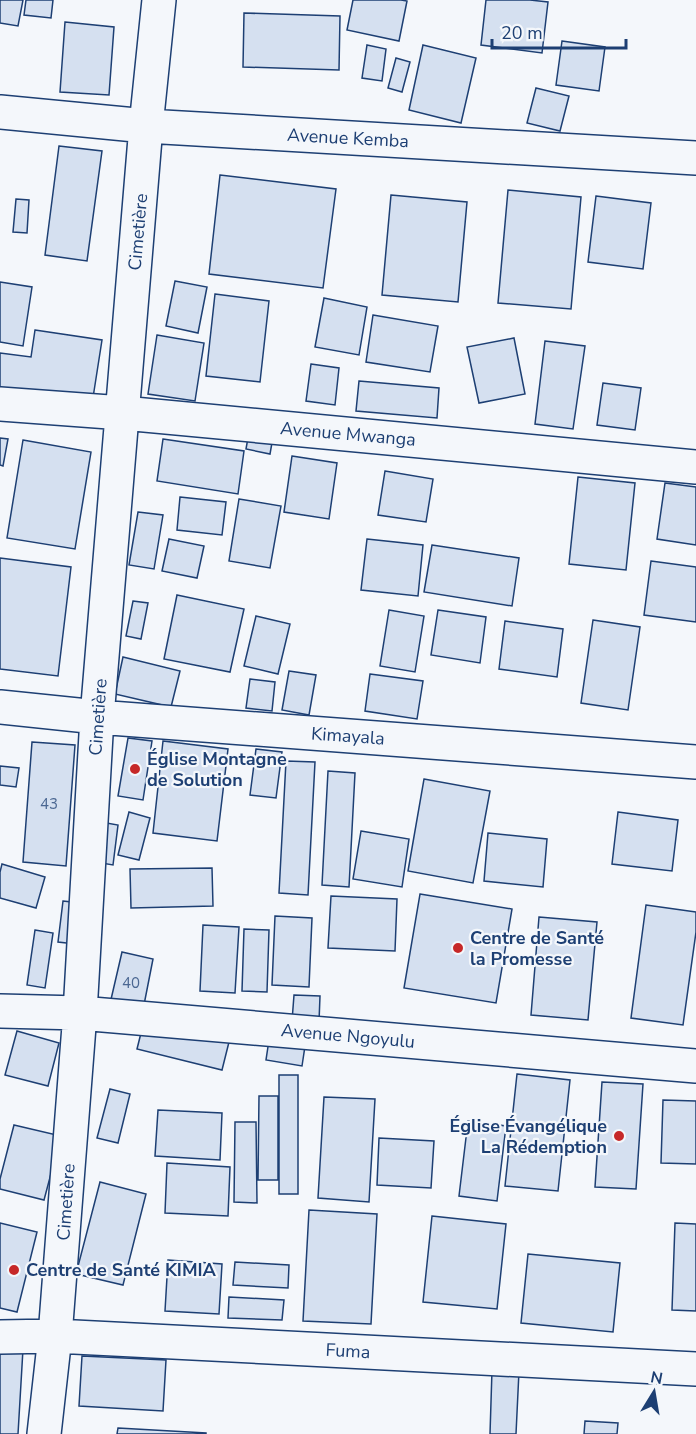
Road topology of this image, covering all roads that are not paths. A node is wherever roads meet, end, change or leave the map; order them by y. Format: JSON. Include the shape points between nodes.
{"nodes":[{"id":1,"x":159,"y":0,"type":"edge"},
{"id":2,"x":0,"y":112,"type":"edge"},
{"id":3,"x":146,"y":126,"type":"junction"},
{"id":4,"x":696,"y":158,"type":"edge"},
{"id":5,"x":0,"y":404,"type":"edge"},
{"id":6,"x":123,"y":413,"type":"junction"},
{"id":7,"x":696,"y":467,"type":"edge"},
{"id":8,"x":0,"y":707,"type":"edge"},
{"id":9,"x":97,"y":717,"type":"junction"},
{"id":10,"x":696,"y":762,"type":"edge"},
{"id":11,"x":0,"y":1011,"type":"edge"},
{"id":12,"x":80,"y":1013,"type":"junction"},
{"id":13,"x":696,"y":1066,"type":"edge"},
{"id":14,"x":0,"y":1336,"type":"edge"},
{"id":15,"x":55,"y":1336,"type":"junction"},
{"id":16,"x":696,"y":1369,"type":"edge"},
{"id":17,"x":44,"y":1434,"type":"edge"}],
"edges":[{"from":1,"to":3,"type":"street","name":"Cimetière"},
{"from":2,"to":3,"type":"street","name":"Avenue Kemba"},
{"from":3,"to":4,"type":"street","name":"Avenue Kemba"},
{"from":3,"to":6,"type":"street","name":"Cimetière"},
{"from":5,"to":6,"type":"street","name":"Avenue Mwanga"},
{"from":6,"to":7,"type":"street","name":"Avenue Mwanga"},
{"from":6,"to":9,"type":"street","name":"Cimetière"},
{"from":8,"to":9,"type":"street","name":"Kimayala"},
{"from":9,"to":10,"type":"street","name":"Kimayala"},
{"from":9,"to":12,"type":"street","name":"Cimetière"},
{"from":11,"to":12,"type":"street","name":"Avenue Ngoyulu"},
{"from":12,"to":13,"type":"street","name":"Avenue Ngoyulu"},
{"from":12,"to":15,"type":"street","name":"Cimetière"},
{"from":14,"to":15,"type":"street","name":"Fuma"},
{"from":15,"to":16,"type":"street","name":"Fuma"},
{"from":15,"to":17,"type":"street","name":"Cimetière"}]}
